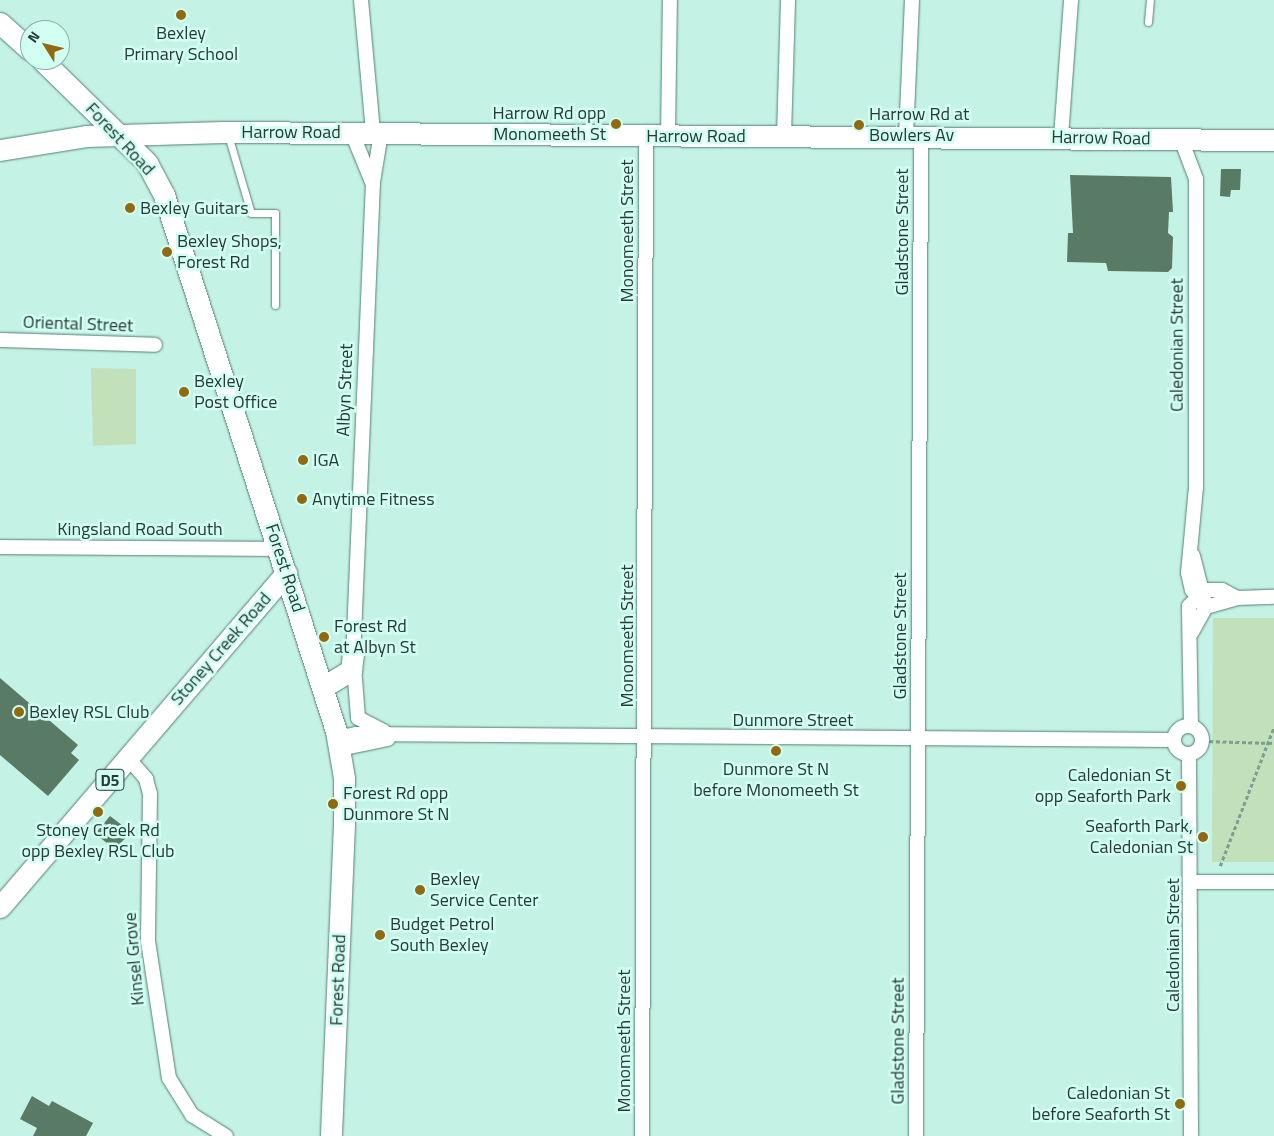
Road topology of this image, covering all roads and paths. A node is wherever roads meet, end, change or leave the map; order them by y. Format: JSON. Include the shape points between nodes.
{"nodes":[{"id":1,"x":361,"y":0,"type":"edge"},
{"id":2,"x":670,"y":0,"type":"edge"},
{"id":3,"x":788,"y":0,"type":"edge"},
{"id":4,"x":912,"y":0,"type":"edge"},
{"id":5,"x":1070,"y":0,"type":"edge"},
{"id":6,"x":1150,"y":0,"type":"edge"},
{"id":7,"x":1148,"y":22,"type":"dead end"},
{"id":8,"x":0,"y":23,"type":"edge"},
{"id":9,"x":20,"y":41,"type":"edge"},
{"id":10,"x":52,"y":70,"type":"edge"},
{"id":11,"x":227,"y":132,"type":"junction"},
{"id":12,"x":352,"y":133,"type":"junction"},
{"id":13,"x":377,"y":133,"type":"junction"},
{"id":14,"x":119,"y":135,"type":"junction"},
{"id":15,"x":646,"y":136,"type":"junction"},
{"id":16,"x":668,"y":136,"type":"junction"},
{"id":17,"x":784,"y":136,"type":"junction"},
{"id":18,"x":913,"y":137,"type":"junction"},
{"id":19,"x":1061,"y":138,"type":"junction"},
{"id":20,"x":1180,"y":139,"type":"junction"},
{"id":21,"x":1274,"y":140,"type":"edge"},
{"id":22,"x":0,"y":150,"type":"edge"},
{"id":23,"x":373,"y":182,"type":"junction"},
{"id":24,"x":275,"y":305,"type":"dead end"},
{"id":25,"x":0,"y":340,"type":"edge"},
{"id":26,"x":155,"y":345,"type":"dead end"},
{"id":27,"x":0,"y":547,"type":"edge"},
{"id":28,"x":24,"y":547,"type":"junction"},
{"id":29,"x":279,"y":549,"type":"junction"},
{"id":30,"x":0,"y":554,"type":"edge"},
{"id":31,"x":286,"y":574,"type":"junction"},
{"id":32,"x":1201,"y":592,"type":"junction"},
{"id":33,"x":1237,"y":598,"type":"junction"},
{"id":34,"x":1274,"y":598,"type":"edge"},
{"id":35,"x":1206,"y":607,"type":"junction"},
{"id":36,"x":1192,"y":632,"type":"junction"},
{"id":37,"x":353,"y":654,"type":"junction"},
{"id":38,"x":320,"y":680,"type":"junction"},
{"id":39,"x":358,"y":718,"type":"joint"},
{"id":40,"x":1191,"y":726,"type":"junction"},
{"id":41,"x":1274,"y":727,"type":"edge"},
{"id":42,"x":411,"y":737,"type":"junction"},
{"id":43,"x":645,"y":738,"type":"junction"},
{"id":44,"x":918,"y":740,"type":"junction"},
{"id":45,"x":1174,"y":740,"type":"junction"},
{"id":46,"x":1203,"y":741,"type":"junction"},
{"id":47,"x":1267,"y":743,"type":"junction"},
{"id":48,"x":1274,"y":743,"type":"edge"},
{"id":49,"x":339,"y":744,"type":"junction"},
{"id":50,"x":1189,"y":755,"type":"junction"},
{"id":51,"x":128,"y":758,"type":"junction"},
{"id":52,"x":1220,"y":866,"type":"dead end"},
{"id":53,"x":1192,"y":882,"type":"junction"},
{"id":54,"x":1274,"y":882,"type":"edge"},
{"id":55,"x":0,"y":907,"type":"edge"},
{"id":56,"x":226,"y":1136,"type":"edge"},
{"id":57,"x":331,"y":1136,"type":"edge"},
{"id":58,"x":642,"y":1136,"type":"edge"},
{"id":59,"x":916,"y":1136,"type":"edge"},
{"id":60,"x":1191,"y":1136,"type":"edge"}],
"edges":[{"from":1,"to":13,"type":"street","name":"Albyn Street"},
{"from":2,"to":16,"type":"street"},
{"from":3,"to":17,"type":"street"},
{"from":4,"to":18,"type":"street","name":"Gladstone Street"},
{"from":5,"to":19,"type":"street"},
{"from":6,"to":7,"type":"lane"},
{"from":8,"to":9,"type":"main road"},
{"from":10,"to":14,"type":"main road","name":"Forest Road"},
{"from":11,"to":12,"type":"main road","name":"Harrow Road"},
{"from":11,"to":14,"type":"main road","name":"Harrow Road"},
{"from":11,"to":24,"type":"lane","via":[[251,213],[275,213]]},
{"from":12,"to":13,"type":"main road","name":"Harrow Road"},
{"from":12,"to":23,"type":"street","name":"Albyn Street"},
{"from":13,"to":15,"type":"main road","name":"Harrow Road"},
{"from":13,"to":23,"type":"street","name":"Albyn Street"},
{"from":14,"to":22,"type":"main road","name":"Harrow Road"},
{"from":14,"to":29,"type":"main road","name":"Forest Road","via":[[147,163],[164,195]]},
{"from":15,"to":16,"type":"main road","name":"Harrow Road"},
{"from":15,"to":43,"type":"street","name":"Monomeeth Street"},
{"from":16,"to":17,"type":"main road","name":"Harrow Road"},
{"from":17,"to":18,"type":"main road","name":"Harrow Road"},
{"from":18,"to":19,"type":"main road","name":"Harrow Road"},
{"from":18,"to":44,"type":"street","name":"Gladstone Street"},
{"from":19,"to":20,"type":"main road","name":"Harrow Road"},
{"from":20,"to":21,"type":"main road","name":"Harrow Road"},
{"from":20,"to":32,"type":"street","name":"Caledonian Street","via":[[1196,179],[1192,553],[1188,573]]},
{"from":23,"to":37,"type":"street","name":"Albyn Street"},
{"from":25,"to":26,"type":"street","name":"Oriental Street"},
{"from":27,"to":28,"type":"street","name":"Kingsland Road South"},
{"from":28,"to":29,"type":"street","name":"Kingsland Road South"},
{"from":28,"to":30,"type":"street"},
{"from":29,"to":31,"type":"main road","name":"Forest Road"},
{"from":31,"to":38,"type":"main road","name":"Forest Road"},
{"from":31,"to":51,"type":"main road","name":"Stoney Creek Road","number":"D5"},
{"from":32,"to":33,"type":"street","via":[[1222,590]]},
{"from":32,"to":35,"type":"street","name":"Caledonian Street"},
{"from":32,"to":36,"type":"street","via":[[1187,620]]},
{"from":33,"to":34,"type":"street"},
{"from":33,"to":35,"type":"street"},
{"from":35,"to":36,"type":"street"},
{"from":36,"to":40,"type":"street"},
{"from":37,"to":38,"type":"main road"},
{"from":37,"to":39,"type":"street","name":"Albyn Street"},
{"from":38,"to":49,"type":"main road","name":"Forest Road"},
{"from":39,"to":42,"type":"street","name":"Dunmore Street","via":[[370,727]]},
{"from":40,"to":45,"type":"street","via":[[1179,729]]},
{"from":40,"to":46,"type":"street"},
{"from":41,"to":47,"type":"path"},
{"from":42,"to":43,"type":"street","name":"Dunmore Street"},
{"from":42,"to":49,"type":"street","name":"Dunmore Street"},
{"from":43,"to":44,"type":"street","name":"Dunmore Street"},
{"from":43,"to":58,"type":"street","name":"Monomeeth Street"},
{"from":44,"to":45,"type":"street","name":"Dunmore Street"},
{"from":44,"to":59,"type":"street","name":"Gladstone Street"},
{"from":45,"to":50,"type":"street","via":[[1177,749]]},
{"from":46,"to":47,"type":"path"},
{"from":46,"to":50,"type":"street","via":[[1200,749]]},
{"from":47,"to":48,"type":"path"},
{"from":47,"to":52,"type":"path"},
{"from":49,"to":57,"type":"main road","name":"Forest Road","via":[[344,824]]},
{"from":50,"to":53,"type":"street","name":"Caledonian Street"},
{"from":51,"to":55,"type":"main road","name":"Stoney Creek Road","number":"D5"},
{"from":51,"to":56,"type":"street","name":"Kinsel Grove","via":[[146,780],[150,794],[148,941],[169,1078],[192,1115]]},
{"from":53,"to":54,"type":"street"},
{"from":53,"to":60,"type":"street","name":"Caledonian Street"}]}
